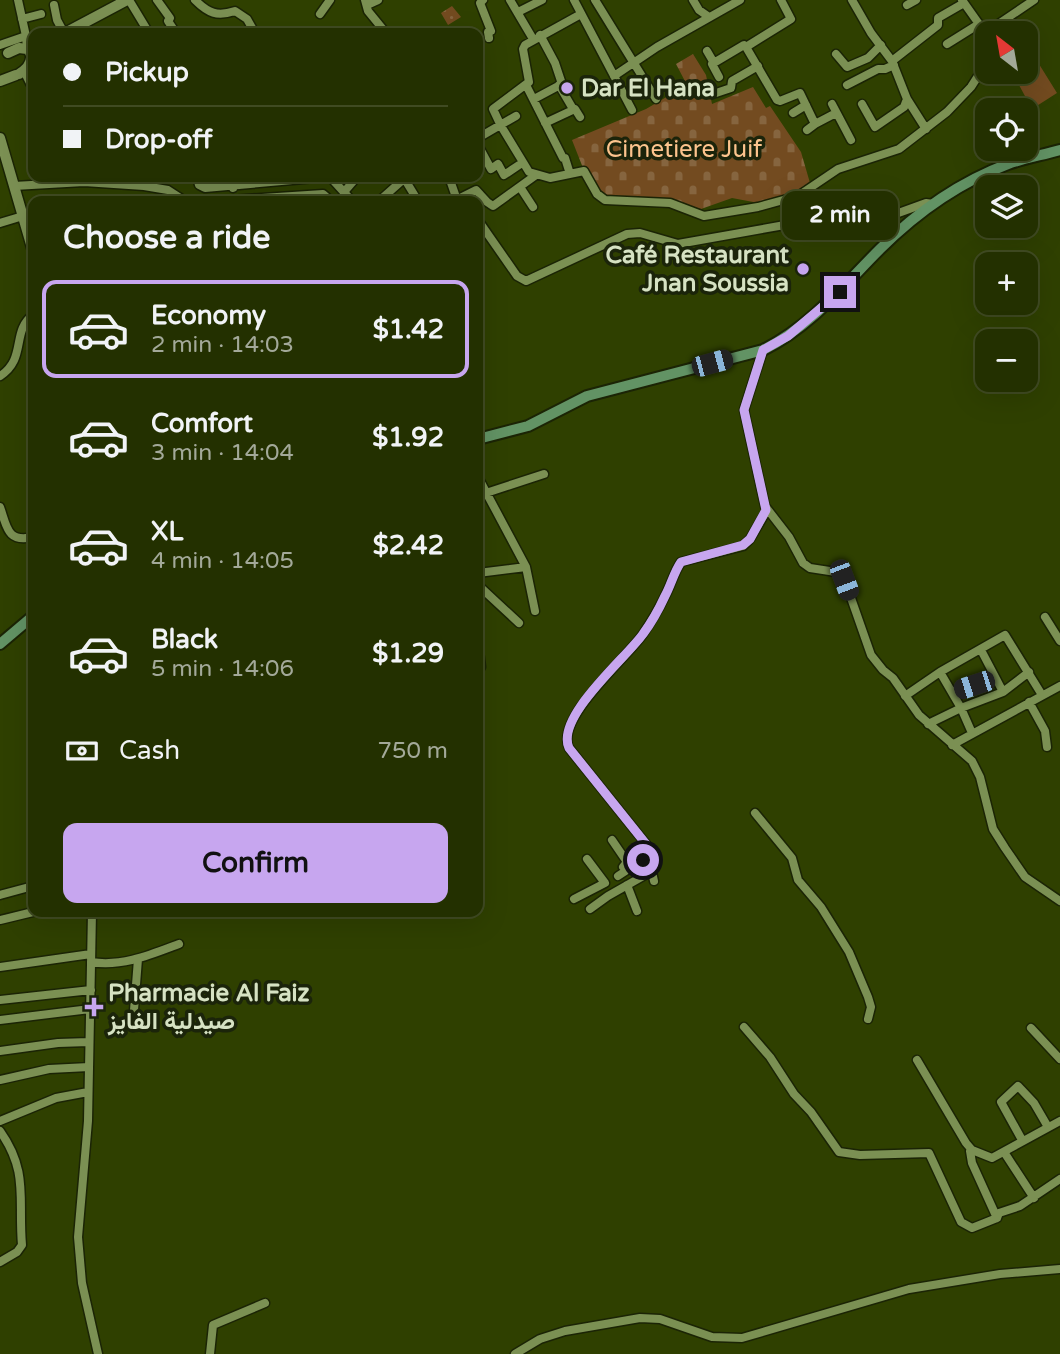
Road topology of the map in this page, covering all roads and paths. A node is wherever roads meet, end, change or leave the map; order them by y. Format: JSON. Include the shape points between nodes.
{"nodes":[{"id":1,"x":18,"y":0,"type":"edge"},
{"id":2,"x":126,"y":0,"type":"edge"},
{"id":3,"x":157,"y":0,"type":"edge"},
{"id":4,"x":195,"y":0,"type":"edge"},
{"id":5,"x":330,"y":0,"type":"edge"},
{"id":6,"x":378,"y":0,"type":"edge"},
{"id":7,"x":483,"y":0,"type":"edge"},
{"id":8,"x":510,"y":0,"type":"edge"},
{"id":9,"x":542,"y":0,"type":"edge"},
{"id":10,"x":574,"y":0,"type":"edge"},
{"id":11,"x":595,"y":0,"type":"edge"},
{"id":12,"x":693,"y":0,"type":"edge"},
{"id":13,"x":740,"y":0,"type":"edge"},
{"id":14,"x":782,"y":0,"type":"edge"},
{"id":15,"x":852,"y":0,"type":"edge"},
{"id":16,"x":916,"y":0,"type":"edge"},
{"id":17,"x":1034,"y":0,"type":"edge"},
{"id":18,"x":963,"y":2,"type":"edge"},
{"id":19,"x":366,"y":3,"type":"edge"},
{"id":20,"x":54,"y":5,"type":"dead end"},
{"id":21,"x":907,"y":5,"type":"dead end"},
{"id":22,"x":518,"y":12,"type":"junction"},
{"id":23,"x":41,"y":14,"type":"dead end"},
{"id":24,"x":320,"y":14,"type":"dead end"},
{"id":25,"x":581,"y":14,"type":"junction"},
{"id":26,"x":709,"y":17,"type":"junction"},
{"id":27,"x":22,"y":19,"type":"junction"},
{"id":28,"x":977,"y":21,"type":"edge"},
{"id":29,"x":1006,"y":21,"type":"edge"},
{"id":30,"x":975,"y":26,"type":"edge"},
{"id":31,"x":61,"y":28,"type":"edge"},
{"id":32,"x":84,"y":28,"type":"edge"},
{"id":33,"x":145,"y":28,"type":"edge"},
{"id":34,"x":173,"y":28,"type":"edge"},
{"id":35,"x":251,"y":28,"type":"edge"},
{"id":36,"x":382,"y":28,"type":"edge"},
{"id":37,"x":26,"y":36,"type":"junction"},
{"id":38,"x":537,"y":37,"type":"junction"},
{"id":39,"x":489,"y":38,"type":"dead end"},
{"id":40,"x":28,"y":43,"type":"edge"},
{"id":41,"x":947,"y":44,"type":"dead end"},
{"id":42,"x":881,"y":45,"type":"junction"},
{"id":43,"x":746,"y":47,"type":"junction"},
{"id":44,"x":28,"y":50,"type":"edge"},
{"id":45,"x":707,"y":51,"type":"dead end"},
{"id":46,"x":3,"y":53,"type":"edge"},
{"id":47,"x":836,"y":54,"type":"dead end"},
{"id":48,"x":714,"y":63,"type":"junction"},
{"id":49,"x":893,"y":63,"type":"junction"},
{"id":50,"x":28,"y":64,"type":"edge"},
{"id":51,"x":634,"y":64,"type":"junction"},
{"id":52,"x":758,"y":66,"type":"junction"},
{"id":53,"x":20,"y":73,"type":"junction"},
{"id":54,"x":614,"y":76,"type":"junction"},
{"id":55,"x":719,"y":77,"type":"dead end"},
{"id":56,"x":0,"y":81,"type":"edge"},
{"id":57,"x":975,"y":81,"type":"edge"},
{"id":58,"x":28,"y":83,"type":"edge"},
{"id":59,"x":526,"y":85,"type":"junction"},
{"id":60,"x":559,"y":85,"type":"junction"},
{"id":61,"x":847,"y":85,"type":"dead end"},
{"id":62,"x":716,"y":93,"type":"dead end"},
{"id":63,"x":534,"y":99,"type":"junction"},
{"id":64,"x":656,"y":99,"type":"dead end"},
{"id":65,"x":907,"y":99,"type":"junction"},
{"id":66,"x":832,"y":104,"type":"dead end"},
{"id":67,"x":862,"y":104,"type":"dead end"},
{"id":68,"x":806,"y":105,"type":"junction"},
{"id":69,"x":573,"y":109,"type":"junction"},
{"id":70,"x":632,"y":110,"type":"dead end"},
{"id":71,"x":793,"y":113,"type":"dead end"},
{"id":72,"x":836,"y":113,"type":"junction"},
{"id":73,"x":516,"y":116,"type":"dead end"},
{"id":74,"x":580,"y":117,"type":"dead end"},
{"id":75,"x":545,"y":123,"type":"junction"},
{"id":76,"x":815,"y":124,"type":"junction"},
{"id":77,"x":500,"y":126,"type":"junction"},
{"id":78,"x":926,"y":129,"type":"junction"},
{"id":79,"x":807,"y":130,"type":"dead end"},
{"id":80,"x":483,"y":135,"type":"edge"},
{"id":81,"x":0,"y":138,"type":"edge"},
{"id":82,"x":851,"y":140,"type":"dead end"},
{"id":83,"x":1060,"y":150,"type":"edge"},
{"id":84,"x":483,"y":154,"type":"edge"},
{"id":85,"x":522,"y":163,"type":"junction"},
{"id":86,"x":570,"y":174,"type":"junction"},
{"id":87,"x":537,"y":175,"type":"junction"},
{"id":88,"x":84,"y":182,"type":"edge"},
{"id":89,"x":84,"y":182,"type":"edge"},
{"id":90,"x":198,"y":182,"type":"edge"},
{"id":91,"x":203,"y":182,"type":"edge"},
{"id":92,"x":231,"y":182,"type":"edge"},
{"id":93,"x":280,"y":182,"type":"edge"},
{"id":94,"x":335,"y":182,"type":"edge"},
{"id":95,"x":353,"y":182,"type":"edge"},
{"id":96,"x":400,"y":182,"type":"edge"},
{"id":97,"x":14,"y":186,"type":"junction"},
{"id":98,"x":520,"y":187,"type":"junction"},
{"id":99,"x":205,"y":188,"type":"junction"},
{"id":100,"x":233,"y":188,"type":"junction"},
{"id":101,"x":344,"y":192,"type":"junction"},
{"id":102,"x":177,"y":196,"type":"edge"},
{"id":103,"x":292,"y":196,"type":"edge"},
{"id":104,"x":325,"y":196,"type":"edge"},
{"id":105,"x":348,"y":196,"type":"edge"},
{"id":106,"x":388,"y":196,"type":"edge"},
{"id":107,"x":465,"y":196,"type":"edge"},
{"id":108,"x":481,"y":196,"type":"edge"},
{"id":109,"x":483,"y":198,"type":"edge"},
{"id":110,"x":933,"y":204,"type":"junction"},
{"id":111,"x":533,"y":206,"type":"dead end"},
{"id":112,"x":23,"y":216,"type":"junction"},
{"id":113,"x":0,"y":223,"type":"edge"},
{"id":114,"x":483,"y":227,"type":"edge"},
{"id":115,"x":28,"y":234,"type":"edge"},
{"id":116,"x":28,"y":320,"type":"edge"},
{"id":117,"x":763,"y":350,"type":"junction"},
{"id":118,"x":0,"y":376,"type":"edge"},
{"id":119,"x":483,"y":438,"type":"edge"},
{"id":120,"x":544,"y":474,"type":"dead end"},
{"id":121,"x":483,"y":487,"type":"edge"},
{"id":122,"x":486,"y":493,"type":"junction"},
{"id":123,"x":0,"y":507,"type":"edge"},
{"id":124,"x":766,"y":510,"type":"junction"},
{"id":125,"x":28,"y":538,"type":"edge"},
{"id":126,"x":526,"y":567,"type":"junction"},
{"id":127,"x":483,"y":572,"type":"edge"},
{"id":128,"x":483,"y":590,"type":"edge"},
{"id":129,"x":535,"y":611,"type":"dead end"},
{"id":130,"x":1045,"y":617,"type":"dead end"},
{"id":131,"x":28,"y":620,"type":"edge"},
{"id":132,"x":519,"y":623,"type":"dead end"},
{"id":133,"x":1060,"y":641,"type":"edge"},
{"id":134,"x":0,"y":644,"type":"edge"},
{"id":135,"x":981,"y":650,"type":"junction"},
{"id":136,"x":940,"y":672,"type":"junction"},
{"id":137,"x":1029,"y":672,"type":"junction"},
{"id":138,"x":974,"y":685,"type":"dead end"},
{"id":139,"x":1060,"y":686,"type":"edge"},
{"id":140,"x":952,"y":692,"type":"junction"},
{"id":141,"x":1003,"y":692,"type":"junction"},
{"id":142,"x":1042,"y":695,"type":"junction"},
{"id":143,"x":905,"y":696,"type":"junction"},
{"id":144,"x":1029,"y":702,"type":"junction"},
{"id":145,"x":961,"y":708,"type":"junction"},
{"id":146,"x":928,"y":724,"type":"junction"},
{"id":147,"x":972,"y":733,"type":"junction"},
{"id":148,"x":952,"y":745,"type":"junction"},
{"id":149,"x":1047,"y":747,"type":"dead end"},
{"id":150,"x":755,"y":813,"type":"dead end"},
{"id":151,"x":612,"y":839,"type":"dead end"},
{"id":152,"x":650,"y":855,"type":"junction"},
{"id":153,"x":587,"y":859,"type":"dead end"},
{"id":154,"x":652,"y":870,"type":"junction"},
{"id":155,"x":609,"y":872,"type":"dead end"},
{"id":156,"x":601,"y":877,"type":"junction"},
{"id":157,"x":654,"y":881,"type":"dead end"},
{"id":158,"x":627,"y":885,"type":"junction"},
{"id":159,"x":28,"y":887,"type":"edge"},
{"id":160,"x":0,"y":895,"type":"edge"},
{"id":161,"x":574,"y":900,"type":"dead end"},
{"id":162,"x":1060,"y":901,"type":"edge"},
{"id":163,"x":590,"y":909,"type":"dead end"},
{"id":164,"x":638,"y":911,"type":"dead end"},
{"id":165,"x":28,"y":913,"type":"edge"},
{"id":166,"x":92,"y":917,"type":"edge"},
{"id":167,"x":0,"y":920,"type":"edge"},
{"id":168,"x":179,"y":944,"type":"dead end"},
{"id":169,"x":91,"y":958,"type":"junction"},
{"id":170,"x":138,"y":959,"type":"junction"},
{"id":171,"x":0,"y":967,"type":"edge"},
{"id":172,"x":91,"y":990,"type":"junction"},
{"id":173,"x":0,"y":1000,"type":"edge"},
{"id":174,"x":90,"y":1009,"type":"junction"},
{"id":175,"x":134,"y":1010,"type":"dead end"},
{"id":176,"x":0,"y":1020,"type":"edge"},
{"id":177,"x":868,"y":1020,"type":"dead end"},
{"id":178,"x":744,"y":1027,"type":"dead end"},
{"id":179,"x":1031,"y":1028,"type":"dead end"},
{"id":180,"x":89,"y":1042,"type":"junction"},
{"id":181,"x":0,"y":1051,"type":"edge"},
{"id":182,"x":1060,"y":1059,"type":"edge"},
{"id":183,"x":917,"y":1060,"type":"dead end"},
{"id":184,"x":89,"y":1067,"type":"junction"},
{"id":185,"x":0,"y":1080,"type":"edge"},
{"id":186,"x":88,"y":1092,"type":"junction"},
{"id":187,"x":0,"y":1121,"type":"edge"},
{"id":188,"x":1060,"y":1121,"type":"edge"},
{"id":189,"x":1048,"y":1126,"type":"junction"},
{"id":190,"x":0,"y":1131,"type":"edge"},
{"id":191,"x":1021,"y":1140,"type":"junction"},
{"id":192,"x":972,"y":1150,"type":"junction"},
{"id":193,"x":1004,"y":1152,"type":"junction"},
{"id":194,"x":1060,"y":1180,"type":"edge"},
{"id":195,"x":1060,"y":1189,"type":"edge"},
{"id":196,"x":1034,"y":1198,"type":"junction"},
{"id":197,"x":998,"y":1217,"type":"junction"},
{"id":198,"x":0,"y":1262,"type":"edge"},
{"id":199,"x":1060,"y":1269,"type":"edge"},
{"id":200,"x":265,"y":1303,"type":"dead end"},
{"id":201,"x":98,"y":1354,"type":"edge"},
{"id":202,"x":210,"y":1354,"type":"edge"},
{"id":203,"x":516,"y":1354,"type":"edge"}],
"edges":[{"from":1,"to":27,"type":"street"},
{"from":2,"to":32,"type":"street"},
{"from":2,"to":33,"type":"street"},
{"from":3,"to":34,"type":"street"},
{"from":4,"to":35,"type":"street","via":[[220,16],[235,11]]},
{"from":5,"to":24,"type":"street"},
{"from":6,"to":19,"type":"street"},
{"from":7,"to":39,"type":"street"},
{"from":8,"to":22,"type":"street"},
{"from":9,"to":22,"type":"street"},
{"from":10,"to":25,"type":"street"},
{"from":11,"to":51,"type":"street"},
{"from":12,"to":26,"type":"street"},
{"from":13,"to":26,"type":"street"},
{"from":14,"to":43,"type":"street","via":[[790,19]]},
{"from":15,"to":42,"type":"street"},
{"from":16,"to":21,"type":"street"},
{"from":17,"to":29,"type":"street"},
{"from":18,"to":28,"type":"street"},
{"from":18,"to":49,"type":"street","via":[[938,18],[938,25]]},
{"from":19,"to":36,"type":"street"},
{"from":20,"to":31,"type":"street"},
{"from":22,"to":38,"type":"street"},
{"from":23,"to":27,"type":"street"},
{"from":25,"to":38,"type":"street"},
{"from":25,"to":54,"type":"street"},
{"from":26,"to":51,"type":"street"},
{"from":27,"to":37,"type":"street"},
{"from":30,"to":41,"type":"street"},
{"from":37,"to":40,"type":"street"},
{"from":37,"to":46,"type":"street"},
{"from":38,"to":59,"type":"street","via":[[523,49]]},
{"from":38,"to":60,"type":"street","via":[[555,63]]},
{"from":42,"to":47,"type":"street","via":[[868,58],[847,67]]},
{"from":42,"to":49,"type":"street"},
{"from":43,"to":48,"type":"street"},
{"from":43,"to":52,"type":"street"},
{"from":44,"to":46,"type":"street"},
{"from":45,"to":48,"type":"street"},
{"from":48,"to":55,"type":"street"},
{"from":49,"to":61,"type":"street"},
{"from":49,"to":65,"type":"street"},
{"from":50,"to":53,"type":"street"},
{"from":51,"to":54,"type":"street"},
{"from":51,"to":64,"type":"street"},
{"from":52,"to":62,"type":"street","via":[[732,81],[731,88]]},
{"from":52,"to":68,"type":"street","via":[[779,102],[799,92]]},
{"from":53,"to":56,"type":"street"},
{"from":53,"to":58,"type":"street"},
{"from":54,"to":70,"type":"street"},
{"from":57,"to":78,"type":"street"},
{"from":59,"to":63,"type":"street"},
{"from":59,"to":77,"type":"street","via":[[493,108]]},
{"from":60,"to":63,"type":"street"},
{"from":60,"to":69,"type":"street"},
{"from":63,"to":75,"type":"street"},
{"from":65,"to":67,"type":"street","via":[[904,107],[875,127]]},
{"from":65,"to":78,"type":"street"},
{"from":66,"to":72,"type":"street"},
{"from":68,"to":71,"type":"street"},
{"from":68,"to":76,"type":"street"},
{"from":69,"to":74,"type":"street"},
{"from":69,"to":75,"type":"street"},
{"from":72,"to":76,"type":"street"},
{"from":72,"to":82,"type":"street"},
{"from":73,"to":77,"type":"street"},
{"from":75,"to":86,"type":"street"},
{"from":76,"to":79,"type":"street"},
{"from":77,"to":80,"type":"street"},
{"from":77,"to":85,"type":"street"},
{"from":78,"to":86,"type":"street","via":[[899,149],[838,169],[798,196],[723,214],[698,215],[670,203],[605,200],[584,172]]},
{"from":81,"to":97,"type":"street"},
{"from":83,"to":110,"type":"main road","via":[[1011,163]]},
{"from":84,"to":85,"type":"street","via":[[491,169],[498,164],[504,175]]},
{"from":85,"to":87,"type":"street"},
{"from":86,"to":87,"type":"street"},
{"from":87,"to":98,"type":"street"},
{"from":88,"to":97,"type":"street"},
{"from":89,"to":102,"type":"street","via":[[144,186]]},
{"from":90,"to":99,"type":"street"},
{"from":91,"to":99,"type":"street"},
{"from":92,"to":100,"type":"street"},
{"from":93,"to":100,"type":"street"},
{"from":94,"to":101,"type":"street"},
{"from":95,"to":101,"type":"street"},
{"from":96,"to":106,"type":"street"},
{"from":97,"to":112,"type":"street"},
{"from":98,"to":109,"type":"street","via":[[493,206]]},
{"from":98,"to":111,"type":"street"},
{"from":99,"to":100,"type":"street"},
{"from":101,"to":105,"type":"street"},
{"from":103,"to":104,"type":"street"},
{"from":107,"to":108,"type":"street","via":[[476,190]]},
{"from":110,"to":114,"type":"street","via":[[845,229],[796,223],[678,244],[627,234],[526,281],[517,276]]},
{"from":110,"to":117,"type":"main road","via":[[881,247],[816,313]]},
{"from":112,"to":113,"type":"street"},
{"from":112,"to":115,"type":"street"},
{"from":116,"to":118,"type":"street","via":[[8,371]]},
{"from":117,"to":119,"type":"main road","via":[[587,396],[528,426]]},
{"from":117,"to":124,"type":"street","via":[[744,410]]},
{"from":120,"to":122,"type":"street"},
{"from":121,"to":122,"type":"street"},
{"from":122,"to":126,"type":"street"},
{"from":123,"to":125,"type":"street","via":[[11,534]]},
{"from":124,"to":143,"type":"street","via":[[803,563],[844,578],[871,655]]},
{"from":124,"to":152,"type":"street","via":[[743,545],[681,562],[644,634],[596,686],[566,733],[569,748],[637,830]]},
{"from":126,"to":127,"type":"street"},
{"from":126,"to":129,"type":"street"},
{"from":128,"to":132,"type":"street"},
{"from":130,"to":133,"type":"street"},
{"from":131,"to":134,"type":"main road"},
{"from":135,"to":136,"type":"street"},
{"from":135,"to":137,"type":"street","via":[[1005,635]]},
{"from":135,"to":141,"type":"street"},
{"from":136,"to":140,"type":"street"},
{"from":136,"to":143,"type":"street"},
{"from":137,"to":141,"type":"street"},
{"from":137,"to":142,"type":"street"},
{"from":138,"to":140,"type":"street"},
{"from":139,"to":142,"type":"street"},
{"from":140,"to":145,"type":"street"},
{"from":141,"to":145,"type":"street"},
{"from":142,"to":144,"type":"street"},
{"from":143,"to":146,"type":"street"},
{"from":144,"to":147,"type":"street"},
{"from":144,"to":149,"type":"street","via":[[1045,731]]},
{"from":145,"to":146,"type":"street"},
{"from":145,"to":147,"type":"street"},
{"from":146,"to":148,"type":"street"},
{"from":147,"to":148,"type":"street"},
{"from":148,"to":162,"type":"street","via":[[977,769],[993,829],[1017,867],[1031,883]]},
{"from":150,"to":177,"type":"street","via":[[792,858],[798,880],[849,952],[871,1007]]},
{"from":151,"to":152,"type":"street","via":[[626,862],[622,873]]},
{"from":152,"to":154,"type":"street"},
{"from":153,"to":156,"type":"street"},
{"from":154,"to":157,"type":"street"},
{"from":154,"to":158,"type":"street"},
{"from":155,"to":156,"type":"street"},
{"from":156,"to":161,"type":"street","via":[[605,883]]},
{"from":158,"to":163,"type":"street"},
{"from":158,"to":164,"type":"street"},
{"from":159,"to":160,"type":"street"},
{"from":165,"to":167,"type":"street"},
{"from":166,"to":169,"type":"street"},
{"from":168,"to":170,"type":"street"},
{"from":169,"to":170,"type":"street","via":[[108,965]]},
{"from":169,"to":171,"type":"street"},
{"from":169,"to":172,"type":"street"},
{"from":170,"to":175,"type":"street"},
{"from":172,"to":173,"type":"street"},
{"from":172,"to":174,"type":"street"},
{"from":174,"to":176,"type":"street"},
{"from":174,"to":180,"type":"street"},
{"from":178,"to":197,"type":"street","via":[[839,1152],[929,1153],[961,1222],[972,1228]]},
{"from":179,"to":182,"type":"street"},
{"from":180,"to":181,"type":"street"},
{"from":180,"to":184,"type":"street"},
{"from":183,"to":192,"type":"street"},
{"from":184,"to":185,"type":"street","via":[[49,1069]]},
{"from":184,"to":186,"type":"street"},
{"from":186,"to":187,"type":"street","via":[[56,1098]]},
{"from":186,"to":201,"type":"street","via":[[78,1254]]},
{"from":188,"to":189,"type":"street"},
{"from":189,"to":191,"type":"street"},
{"from":189,"to":191,"type":"street","via":[[1017,1086],[1001,1102]]},
{"from":190,"to":198,"type":"street","via":[[21,1176],[22,1245]]},
{"from":191,"to":193,"type":"street"},
{"from":192,"to":193,"type":"street","via":[[990,1158]]},
{"from":192,"to":197,"type":"street","via":[[972,1164]]},
{"from":193,"to":196,"type":"street"},
{"from":194,"to":195,"type":"street"},
{"from":194,"to":196,"type":"street"},
{"from":196,"to":197,"type":"street"},
{"from":199,"to":203,"type":"street","via":[[909,1289],[742,1338],[712,1336],[660,1319],[640,1318],[565,1331]]},
{"from":200,"to":202,"type":"street","via":[[213,1325]]}]}
